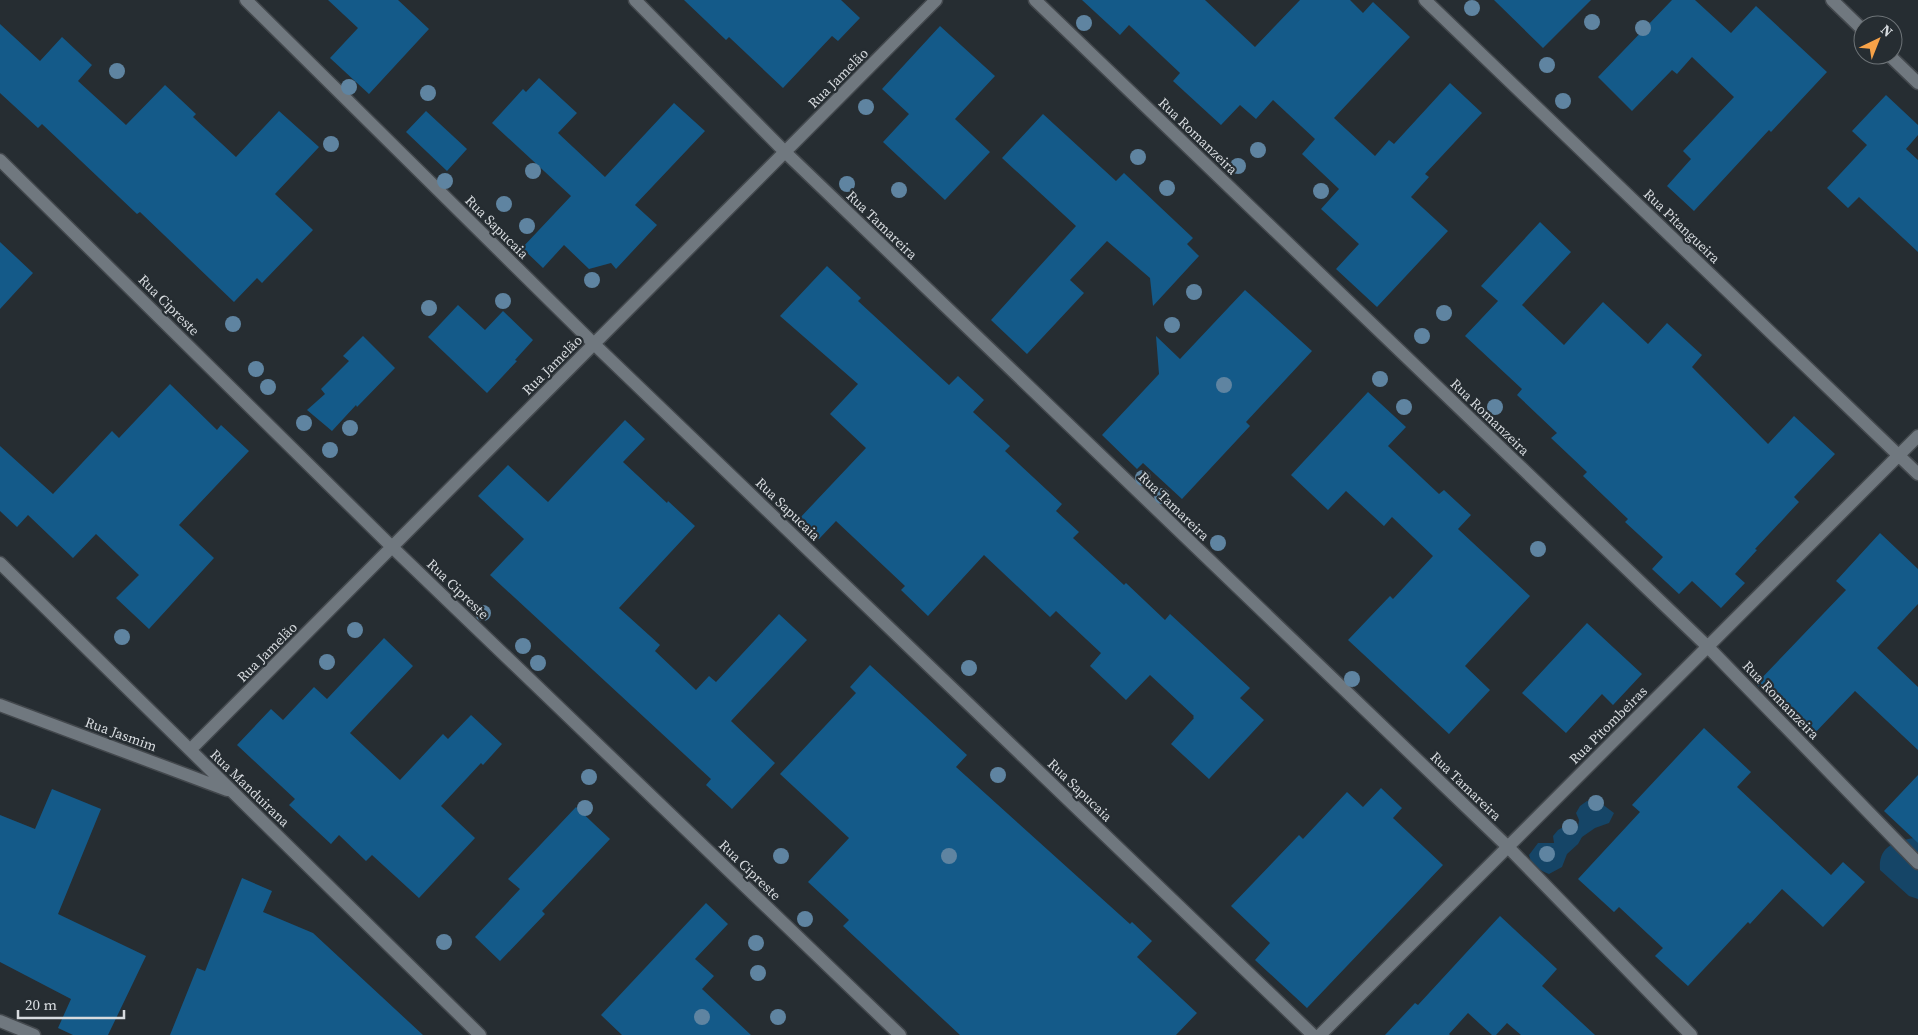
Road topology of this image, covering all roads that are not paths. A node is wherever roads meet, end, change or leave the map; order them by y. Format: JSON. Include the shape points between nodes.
{"nodes":[{"id":1,"x":246,"y":0,"type":"edge"},
{"id":2,"x":635,"y":0,"type":"edge"},
{"id":3,"x":936,"y":0,"type":"edge"},
{"id":4,"x":1035,"y":0,"type":"edge"},
{"id":5,"x":1425,"y":0,"type":"edge"},
{"id":6,"x":1832,"y":0,"type":"edge"},
{"id":7,"x":1853,"y":20,"type":"edge"},
{"id":8,"x":1900,"y":65,"type":"edge"},
{"id":9,"x":1918,"y":82,"type":"edge"},
{"id":10,"x":785,"y":152,"type":"junction"},
{"id":11,"x":0,"y":160,"type":"edge"},
{"id":12,"x":594,"y":344,"type":"junction"},
{"id":13,"x":1918,"y":436,"type":"edge"},
{"id":14,"x":1899,"y":455,"type":"junction"},
{"id":15,"x":1918,"y":474,"type":"edge"},
{"id":16,"x":392,"y":547,"type":"junction"},
{"id":17,"x":0,"y":563,"type":"edge"},
{"id":18,"x":1708,"y":647,"type":"junction"},
{"id":19,"x":0,"y":705,"type":"edge"},
{"id":20,"x":190,"y":750,"type":"junction"},
{"id":21,"x":232,"y":792,"type":"junction"},
{"id":22,"x":1508,"y":847,"type":"junction"},
{"id":23,"x":1918,"y":862,"type":"edge"},
{"id":24,"x":0,"y":1021,"type":"edge"},
{"id":25,"x":34,"y":1035,"type":"edge"},
{"id":26,"x":480,"y":1035,"type":"edge"},
{"id":27,"x":900,"y":1035,"type":"edge"},
{"id":28,"x":1313,"y":1035,"type":"edge"},
{"id":29,"x":1320,"y":1035,"type":"edge"},
{"id":30,"x":1691,"y":1035,"type":"edge"}],
"edges":[{"from":1,"to":12,"type":"street","name":"Rua Sapucaia"},
{"from":2,"to":10,"type":"street","name":"Rua Tamareira"},
{"from":3,"to":10,"type":"street","name":"Rua Jamelão"},
{"from":4,"to":18,"type":"street","name":"Rua Romanzeira"},
{"from":5,"to":14,"type":"street","name":"Rua Pitangueira"},
{"from":6,"to":7,"type":"street"},
{"from":8,"to":9,"type":"street"},
{"from":10,"to":12,"type":"street","name":"Rua Jamelão"},
{"from":10,"to":22,"type":"street","name":"Rua Tamareira"},
{"from":11,"to":16,"type":"street","name":"Rua Cipreste"},
{"from":12,"to":16,"type":"street","name":"Rua Jamelão"},
{"from":12,"to":28,"type":"street","name":"Rua Sapucaia"},
{"from":13,"to":14,"type":"street","name":"Rua Pitombeiras"},
{"from":14,"to":15,"type":"street","name":"Rua Pitangueira"},
{"from":14,"to":18,"type":"street","name":"Rua Pitombeiras"},
{"from":16,"to":20,"type":"street","name":"Rua Jamelão"},
{"from":16,"to":27,"type":"street","name":"Rua Cipreste"},
{"from":17,"to":20,"type":"street","name":"Rua Manduirana"},
{"from":18,"to":22,"type":"street","name":"Rua Pitombeiras"},
{"from":18,"to":23,"type":"street","name":"Rua Romanzeira"},
{"from":19,"to":21,"type":"street","name":"Rua Jasmim"},
{"from":20,"to":21,"type":"street","name":"Rua Manduirana"},
{"from":21,"to":26,"type":"street","name":"Rua Manduirana"},
{"from":22,"to":29,"type":"street","name":"Rua Pitombeiras"},
{"from":22,"to":30,"type":"street","name":"Rua Tamareira"},
{"from":24,"to":25,"type":"street"}]}
